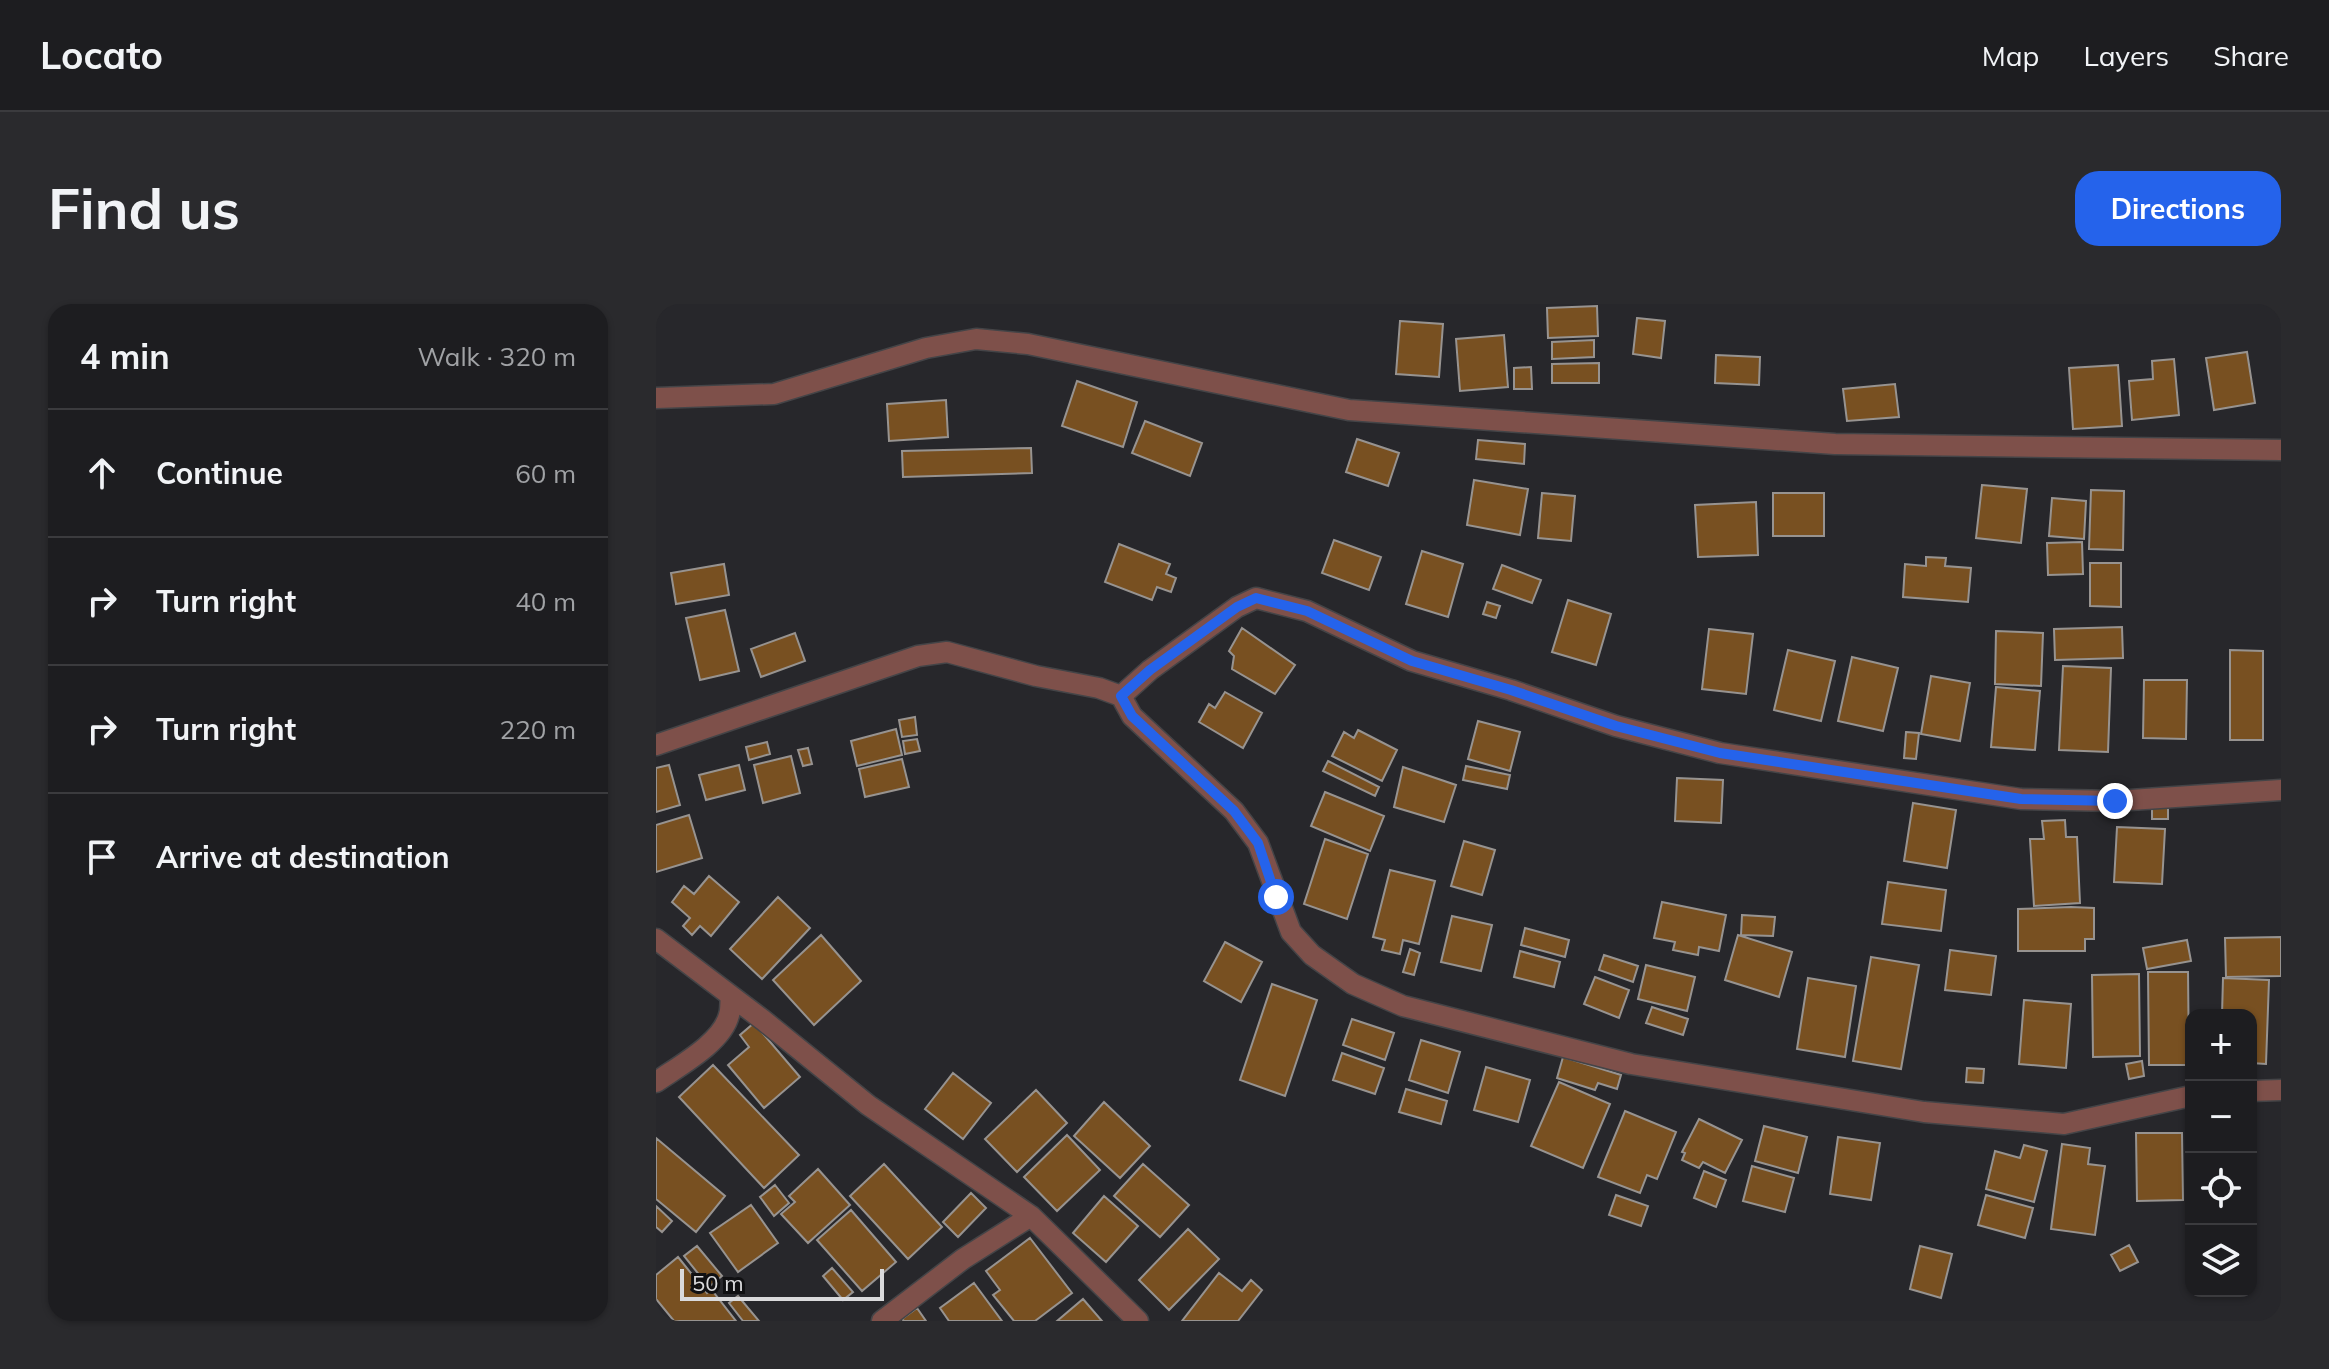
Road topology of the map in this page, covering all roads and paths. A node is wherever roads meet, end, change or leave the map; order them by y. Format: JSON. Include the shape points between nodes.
{"nodes":[{"id":1,"x":656,"y":398,"type":"edge"},
{"id":2,"x":2281,"y":450,"type":"edge"},
{"id":3,"x":1121,"y":696,"type":"junction"},
{"id":4,"x":656,"y":745,"type":"edge"},
{"id":5,"x":2281,"y":790,"type":"edge"},
{"id":6,"x":656,"y":939,"type":"edge"},
{"id":7,"x":731,"y":996,"type":"junction"},
{"id":8,"x":656,"y":1082,"type":"edge"},
{"id":9,"x":2281,"y":1090,"type":"edge"},
{"id":10,"x":2257,"y":1091,"type":"edge"},
{"id":11,"x":2185,"y":1097,"type":"edge"},
{"id":12,"x":1031,"y":1216,"type":"junction"},
{"id":13,"x":882,"y":1321,"type":"edge"},
{"id":14,"x":1138,"y":1321,"type":"edge"}],
"edges":[{"from":1,"to":2,"type":"street","via":[[774,394],[926,348],[976,339],[1028,344],[1349,410],[1835,444]]},
{"from":3,"to":4,"type":"street","via":[[947,652],[918,656]]},
{"from":3,"to":5,"type":"street","via":[[1150,670],[1256,598],[1307,611],[1412,661],[1720,753],[2021,799],[2115,801]]},
{"from":3,"to":11,"type":"street","via":[[1132,716],[1234,811],[1258,843],[1291,932],[1312,955],[1353,984],[1403,1006],[1631,1064],[1924,1112],[2064,1124]]},
{"from":6,"to":7,"type":"street"},
{"from":7,"to":8,"type":"street","via":[[720,1032]]},
{"from":7,"to":12,"type":"street","via":[[868,1105]]},
{"from":9,"to":10,"type":"street"},
{"from":12,"to":13,"type":"street","via":[[963,1259]]},
{"from":12,"to":14,"type":"street"}]}
